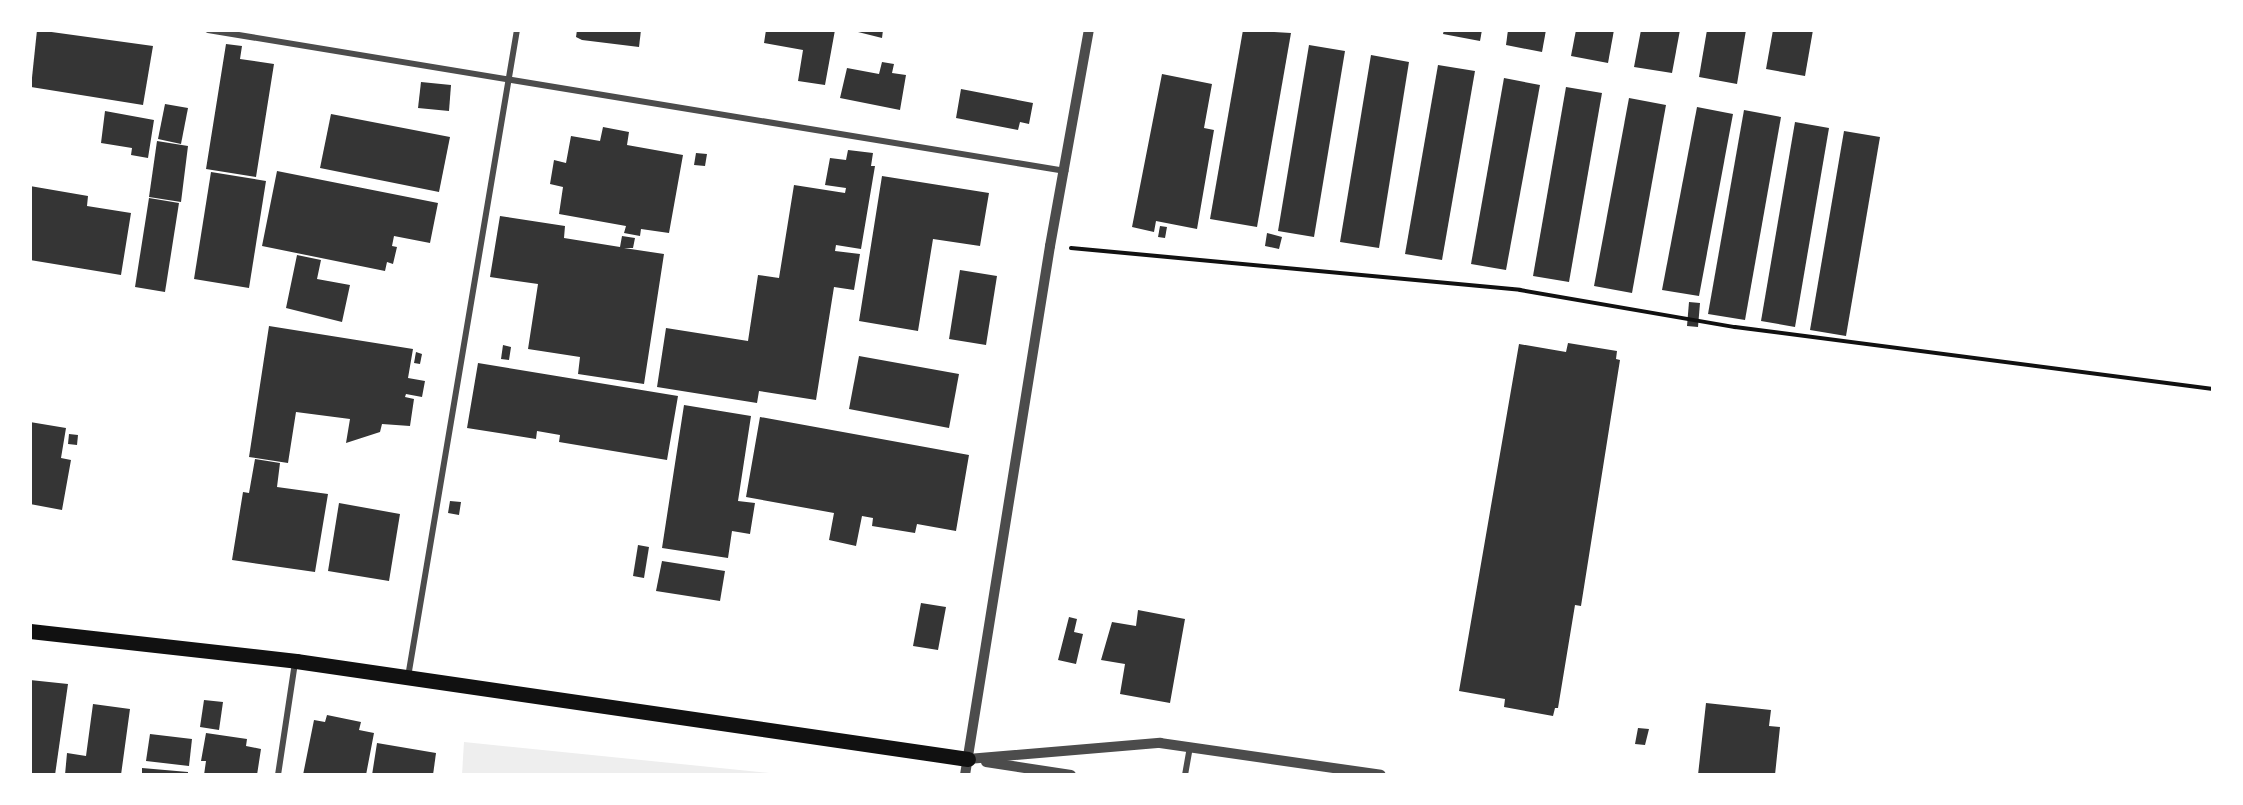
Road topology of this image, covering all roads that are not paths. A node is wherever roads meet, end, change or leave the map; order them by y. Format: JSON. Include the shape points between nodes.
{"nodes":[{"id":1,"x":208,"y":30,"type":"edge"},
{"id":2,"x":517,"y":30,"type":"edge"},
{"id":3,"x":1089,"y":30,"type":"edge"},
{"id":4,"x":509,"y":78,"type":"junction"},
{"id":5,"x":1066,"y":171,"type":"junction"},
{"id":6,"x":30,"y":631,"type":"edge"},
{"id":7,"x":296,"y":661,"type":"junction"},
{"id":8,"x":408,"y":679,"type":"junction"},
{"id":9,"x":1190,"y":747,"type":"junction"},
{"id":10,"x":968,"y":759,"type":"junction"},
{"id":11,"x":278,"y":775,"type":"edge"},
{"id":12,"x":965,"y":775,"type":"edge"},
{"id":13,"x":1071,"y":775,"type":"edge"},
{"id":14,"x":1185,"y":775,"type":"edge"},
{"id":15,"x":1376,"y":775,"type":"edge"}],
"edges":[{"from":1,"to":4,"type":"street"},
{"from":2,"to":4,"type":"street"},
{"from":3,"to":5,"type":"street"},
{"from":4,"to":5,"type":"street"},
{"from":4,"to":8,"type":"street"},
{"from":5,"to":10,"type":"street","via":[[1050,246]]},
{"from":6,"to":7,"type":"main road"},
{"from":7,"to":8,"type":"main road"},
{"from":7,"to":11,"type":"street"},
{"from":8,"to":10,"type":"main road"},
{"from":9,"to":10,"type":"street","via":[[1160,743]]},
{"from":9,"to":14,"type":"street"},
{"from":9,"to":15,"type":"street"},
{"from":10,"to":12,"type":"street"},
{"from":10,"to":13,"type":"street"}]}
